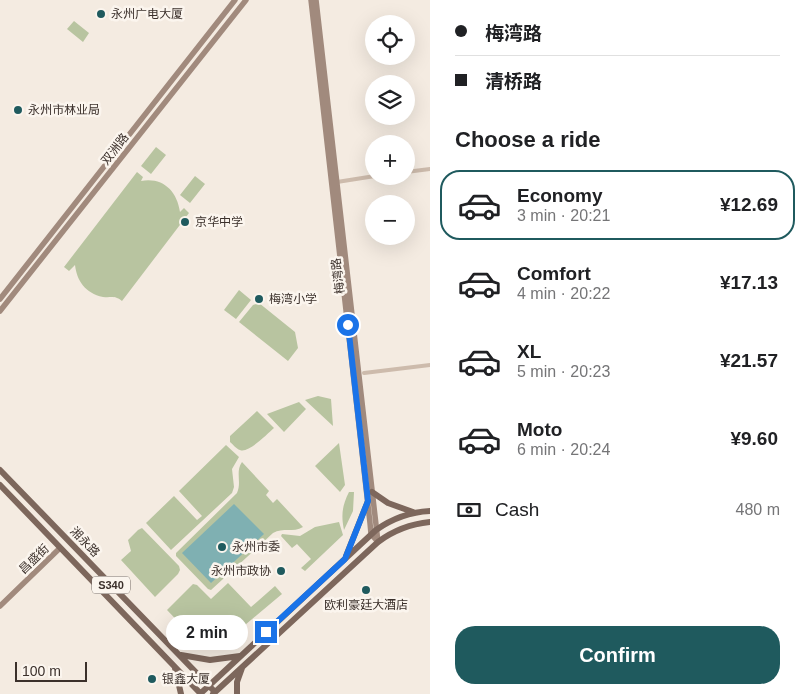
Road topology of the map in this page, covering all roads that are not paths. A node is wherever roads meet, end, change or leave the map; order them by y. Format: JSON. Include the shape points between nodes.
{"nodes":[{"id":1,"x":235,"y":0,"type":"edge"},
{"id":2,"x":246,"y":0,"type":"edge"},
{"id":3,"x":311,"y":0,"type":"edge"},
{"id":4,"x":316,"y":0,"type":"edge"},
{"id":5,"x":430,"y":169,"type":"edge"},
{"id":6,"x":415,"y":171,"type":"edge"},
{"id":7,"x":365,"y":178,"type":"edge"},
{"id":8,"x":337,"y":182,"type":"junction"},
{"id":9,"x":0,"y":299,"type":"edge"},
{"id":10,"x":0,"y":311,"type":"edge"},
{"id":11,"x":430,"y":365,"type":"edge"},
{"id":12,"x":364,"y":373,"type":"dead end"},
{"id":13,"x":0,"y":470,"type":"edge"},
{"id":14,"x":0,"y":485,"type":"edge"},
{"id":15,"x":370,"y":497,"type":"junction"},
{"id":16,"x":430,"y":511,"type":"edge"},
{"id":17,"x":414,"y":512,"type":"junction"},
{"id":18,"x":430,"y":522,"type":"edge"},
{"id":19,"x":374,"y":532,"type":"junction"},
{"id":20,"x":378,"y":542,"type":"junction"},
{"id":21,"x":60,"y":548,"type":"junction"},
{"id":22,"x":345,"y":559,"type":"junction"},
{"id":23,"x":0,"y":606,"type":"edge"},
{"id":24,"x":179,"y":655,"type":"junction"},
{"id":25,"x":239,"y":657,"type":"junction"},
{"id":26,"x":244,"y":666,"type":"junction"},
{"id":27,"x":175,"y":667,"type":"junction"},
{"id":28,"x":208,"y":685,"type":"junction"},
{"id":29,"x":215,"y":693,"type":"edge"},
{"id":30,"x":181,"y":694,"type":"edge"},
{"id":31,"x":200,"y":694,"type":"edge"},
{"id":32,"x":237,"y":694,"type":"edge"}],
"edges":[{"from":1,"to":9,"type":"street","name":"双洲路"},
{"from":2,"to":10,"type":"street","name":"双洲路"},
{"from":3,"to":15,"type":"street","name":"梅湾路"},
{"from":4,"to":8,"type":"street","name":"梅湾路"},
{"from":5,"to":6,"type":"street"},
{"from":7,"to":8,"type":"street"},
{"from":8,"to":15,"type":"street","name":"梅湾路"},
{"from":11,"to":12,"type":"street"},
{"from":13,"to":24,"type":"main road","name":"湘永路","number":"S340"},
{"from":14,"to":21,"type":"main road","name":"湘永路","number":"S340"},
{"from":15,"to":17,"type":"main road"},
{"from":15,"to":19,"type":"street","name":"梅湾路"},
{"from":15,"to":22,"type":"main road"},
{"from":16,"to":17,"type":"main road"},
{"from":17,"to":19,"type":"main road","via":[[388,522]]},
{"from":18,"to":20,"type":"main road","via":[[401,528]]},
{"from":19,"to":20,"type":"street","name":"梅湾路"},
{"from":19,"to":22,"type":"main road"},
{"from":20,"to":26,"type":"main road"},
{"from":21,"to":23,"type":"street","name":"昌盛街"},
{"from":21,"to":27,"type":"main road","name":"湘永路","number":"S340"},
{"from":22,"to":25,"type":"main road"},
{"from":24,"to":25,"type":"main road","via":[[210,660]]},
{"from":24,"to":28,"type":"main road","name":"湘永路"},
{"from":25,"to":26,"type":"main road"},
{"from":25,"to":28,"type":"main road"},
{"from":26,"to":29,"type":"main road"},
{"from":26,"to":32,"type":"main road"},
{"from":27,"to":30,"type":"main road"},
{"from":27,"to":31,"type":"main road","name":"湘永路","number":"S340"},
{"from":28,"to":29,"type":"main road","name":"湘永路"},
{"from":28,"to":31,"type":"main road"}]}
